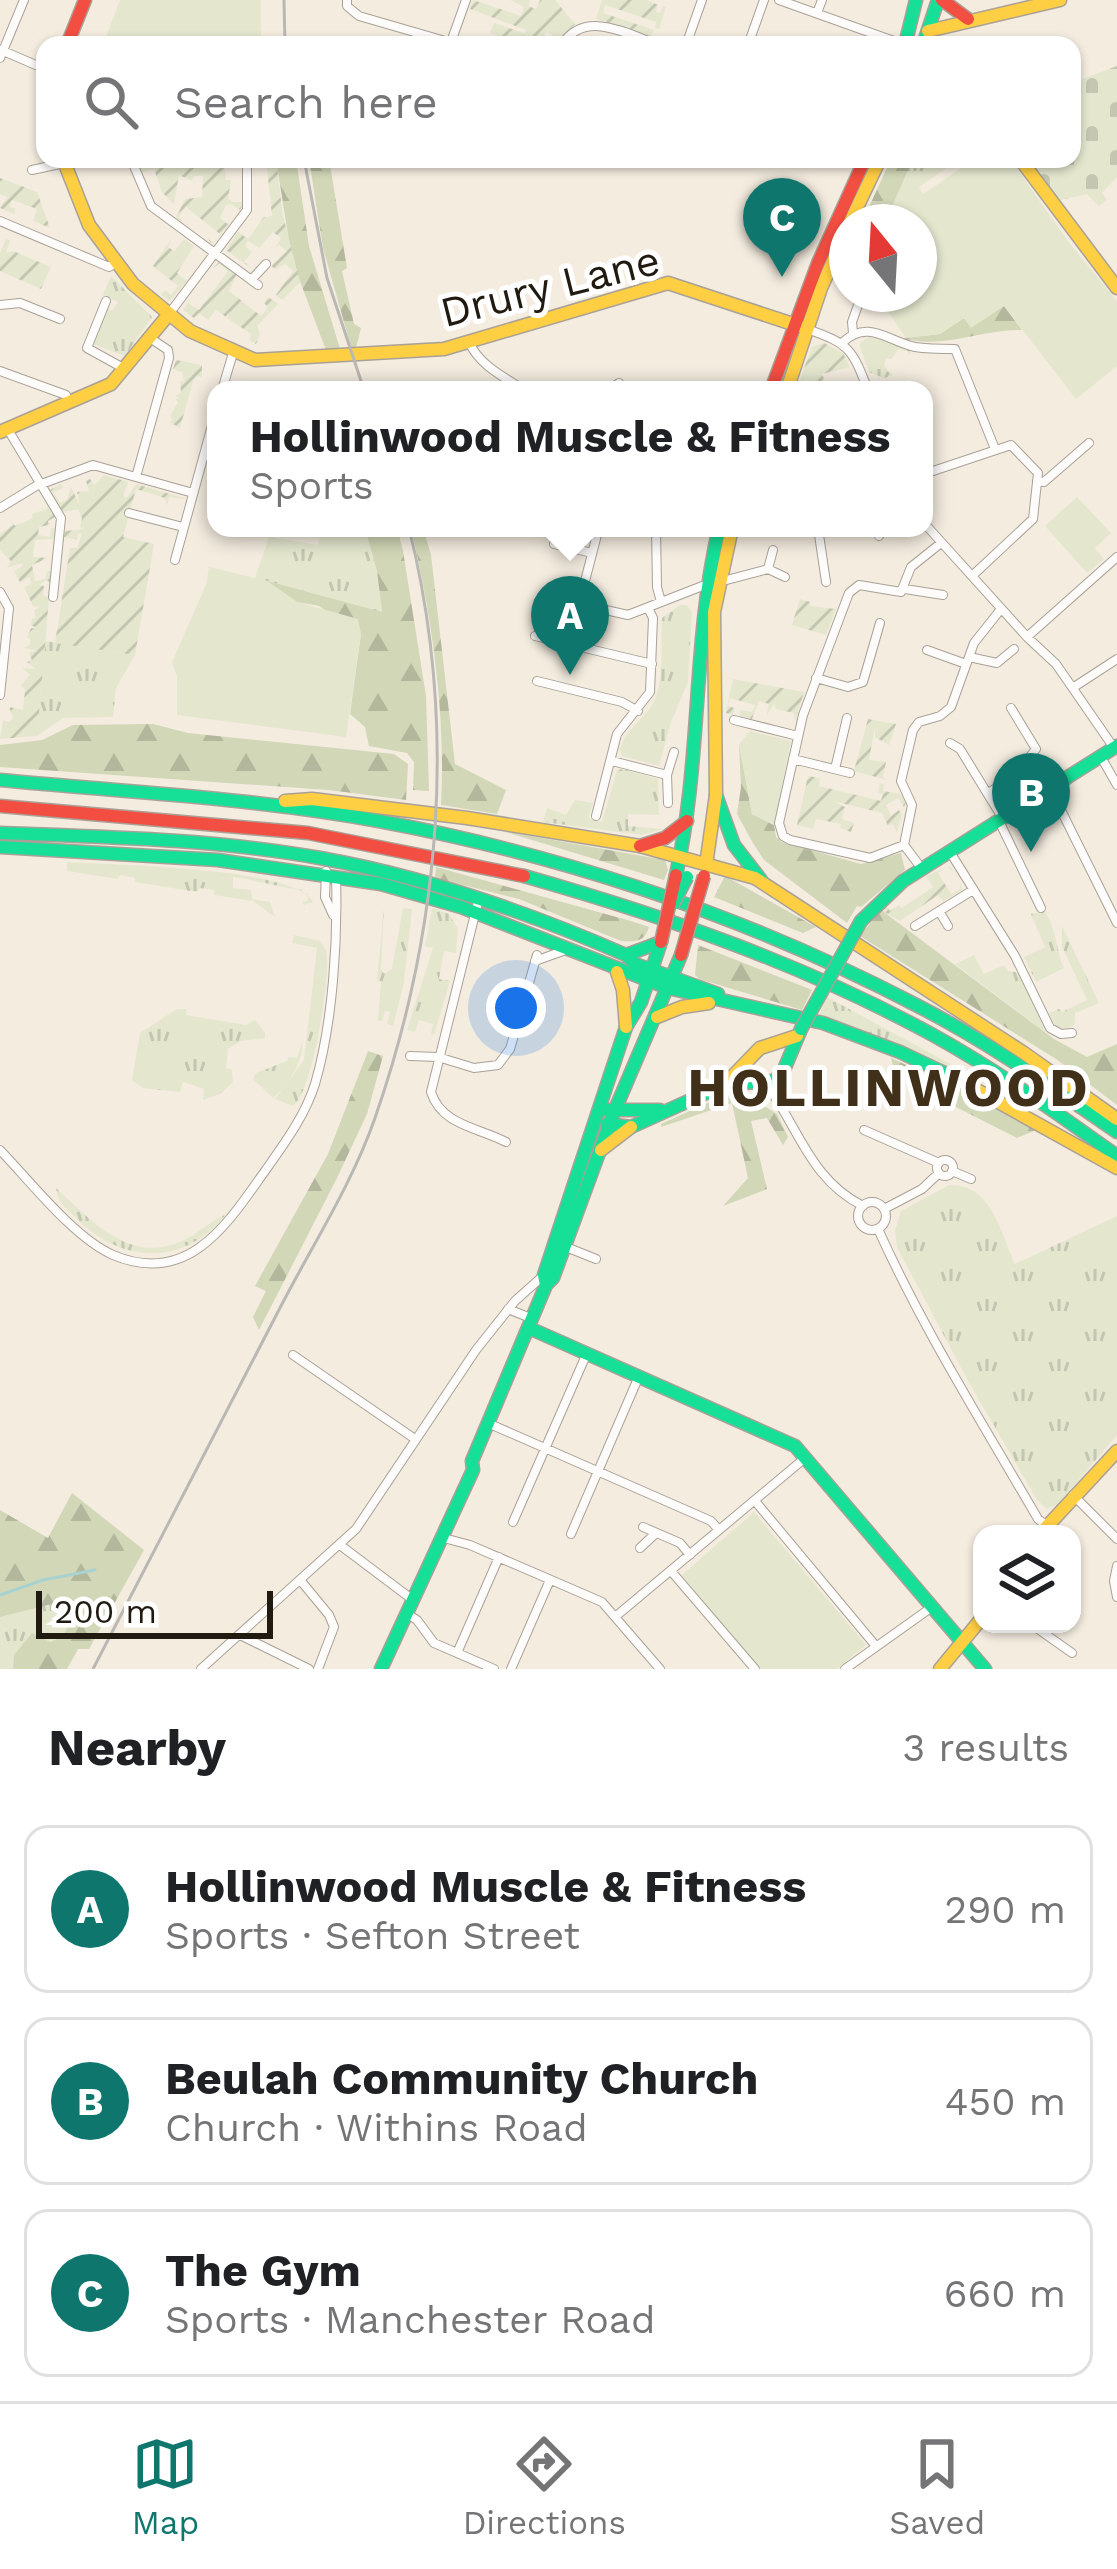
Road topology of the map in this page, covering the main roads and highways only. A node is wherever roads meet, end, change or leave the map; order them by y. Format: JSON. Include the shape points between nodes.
{"nodes":[{"id":1,"x":86,"y":0,"type":"edge"},
{"id":2,"x":916,"y":0,"type":"edge"},
{"id":3,"x":940,"y":0,"type":"edge"},
{"id":4,"x":1060,"y":0,"type":"edge"},
{"id":5,"x":969,"y":20,"type":"junction"},
{"id":6,"x":912,"y":26,"type":"junction"},
{"id":7,"x":71,"y":36,"type":"edge"},
{"id":8,"x":908,"y":36,"type":"edge"},
{"id":9,"x":924,"y":36,"type":"edge"},
{"id":10,"x":927,"y":36,"type":"edge"},
{"id":11,"x":931,"y":36,"type":"edge"},
{"id":12,"x":65,"y":168,"type":"edge"},
{"id":13,"x":861,"y":168,"type":"edge"},
{"id":14,"x":876,"y":168,"type":"edge"},
{"id":15,"x":1027,"y":168,"type":"edge"},
{"id":16,"x":859,"y":204,"type":"edge"},
{"id":17,"x":829,"y":270,"type":"edge"},
{"id":18,"x":1117,"y":288,"type":"edge"},
{"id":19,"x":170,"y":314,"type":"junction"},
{"id":20,"x":801,"y":327,"type":"junction"},
{"id":21,"x":775,"y":381,"type":"edge"},
{"id":22,"x":789,"y":381,"type":"edge"},
{"id":23,"x":3,"y":430,"type":"edge"},
{"id":24,"x":718,"y":537,"type":"edge"},
{"id":25,"x":729,"y":537,"type":"edge"},
{"id":26,"x":712,"y":583,"type":"junction"},
{"id":27,"x":1116,"y":747,"type":"edge"},
{"id":28,"x":0,"y":779,"type":"edge"},
{"id":29,"x":716,"y":795,"type":"junction"},
{"id":30,"x":262,"y":803,"type":"junction"},
{"id":31,"x":0,"y":811,"type":"edge"},
{"id":32,"x":688,"y":821,"type":"junction"},
{"id":33,"x":0,"y":833,"type":"edge"},
{"id":34,"x":0,"y":847,"type":"edge"},
{"id":35,"x":649,"y":847,"type":"junction"},
{"id":36,"x":696,"y":863,"type":"junction"},
{"id":37,"x":739,"y":864,"type":"junction"},
{"id":38,"x":331,"y":868,"type":"junction"},
{"id":39,"x":477,"y":905,"type":"junction"},
{"id":40,"x":662,"y":942,"type":"junction"},
{"id":41,"x":626,"y":956,"type":"junction"},
{"id":42,"x":617,"y":972,"type":"junction"},
{"id":43,"x":651,"y":976,"type":"junction"},
{"id":44,"x":671,"y":982,"type":"junction"},
{"id":45,"x":701,"y":1000,"type":"junction"},
{"id":46,"x":726,"y":1001,"type":"junction"},
{"id":47,"x":657,"y":1017,"type":"junction"},
{"id":48,"x":626,"y":1027,"type":"junction"},
{"id":49,"x":799,"y":1032,"type":"junction"},
{"id":50,"x":771,"y":1047,"type":"junction"},
{"id":51,"x":752,"y":1057,"type":"junction"},
{"id":52,"x":784,"y":1069,"type":"junction"},
{"id":53,"x":762,"y":1081,"type":"junction"},
{"id":54,"x":627,"y":1084,"type":"junction"},
{"id":55,"x":726,"y":1084,"type":"junction"},
{"id":56,"x":644,"y":1109,"type":"junction"},
{"id":57,"x":663,"y":1110,"type":"junction"},
{"id":58,"x":605,"y":1116,"type":"junction"},
{"id":59,"x":1117,"y":1119,"type":"edge"},
{"id":60,"x":632,"y":1126,"type":"junction"},
{"id":61,"x":1117,"y":1132,"type":"edge"},
{"id":62,"x":598,"y":1152,"type":"junction"},
{"id":63,"x":1117,"y":1156,"type":"edge"},
{"id":64,"x":1117,"y":1168,"type":"edge"},
{"id":65,"x":560,"y":1245,"type":"junction"},
{"id":66,"x":531,"y":1323,"type":"junction"},
{"id":67,"x":1117,"y":1451,"type":"edge"},
{"id":68,"x":1047,"y":1525,"type":"edge"},
{"id":69,"x":973,"y":1629,"type":"edge"},
{"id":70,"x":962,"y":1642,"type":"junction"},
{"id":71,"x":381,"y":1669,"type":"edge"},
{"id":72,"x":940,"y":1669,"type":"edge"},
{"id":73,"x":985,"y":1669,"type":"edge"}],
"edges":[{"from":1,"to":7,"type":"main road"},
{"from":2,"to":6,"type":"main road"},
{"from":3,"to":5,"type":"main road"},
{"from":3,"to":10,"type":"main road"},
{"from":4,"to":5,"type":"main road"},
{"from":5,"to":11,"type":"main road"},
{"from":6,"to":8,"type":"main road"},
{"from":6,"to":9,"type":"main road"},
{"from":12,"to":19,"type":"main road","name":"Drury Lane","via":[[102,249]]},
{"from":13,"to":20,"type":"main road","via":[[818,262]]},
{"from":14,"to":16,"type":"main road"},
{"from":15,"to":18,"type":"main road"},
{"from":17,"to":20,"type":"main road"},
{"from":19,"to":20,"type":"main road","name":"Drury Lane","via":[[233,353],[267,361],[469,342],[668,283]]},
{"from":19,"to":23,"type":"main road","via":[[105,388]]},
{"from":20,"to":21,"type":"main road"},
{"from":20,"to":22,"type":"main road"},
{"from":24,"to":26,"type":"main road"},
{"from":25,"to":26,"type":"main road"},
{"from":26,"to":29,"type":"main road"},
{"from":26,"to":32,"type":"main road"},
{"from":27,"to":49,"type":"main road","bridge":true,"via":[[880,899]]},
{"from":28,"to":30,"type":"main road"},
{"from":29,"to":36,"type":"main road"},
{"from":29,"to":37,"type":"main road"},
{"from":30,"to":35,"type":"main road","via":[[312,799]]},
{"from":30,"to":61,"type":"main road","via":[[469,837],[710,909],[914,1001]]},
{"from":31,"to":63,"type":"main road","via":[[304,832],[560,884],[712,934],[842,990],[968,1057]]},
{"from":32,"to":35,"type":"main road"},
{"from":32,"to":36,"type":"main road"},
{"from":33,"to":38,"type":"main road","via":[[204,845]]},
{"from":34,"to":38,"type":"main road"},
{"from":35,"to":36,"type":"main road"},
{"from":36,"to":37,"type":"main road"},
{"from":36,"to":40,"type":"main road","bridge":true,"via":[[682,876]]},
{"from":36,"to":44,"type":"main road","bridge":true},
{"from":37,"to":59,"type":"main road"},
{"from":38,"to":39,"type":"main road"},
{"from":38,"to":39,"type":"main road"},
{"from":39,"to":41,"type":"main road","via":[[567,928]]},
{"from":39,"to":42,"type":"main road"},
{"from":40,"to":41,"type":"main road"},
{"from":40,"to":43,"type":"main road"},
{"from":41,"to":43,"type":"main road"},
{"from":42,"to":43,"type":"main road"},
{"from":42,"to":48,"type":"main road"},
{"from":43,"to":44,"type":"main road"},
{"from":43,"to":48,"type":"main road"},
{"from":44,"to":45,"type":"main road"},
{"from":44,"to":46,"type":"main road"},
{"from":44,"to":47,"type":"main road"},
{"from":45,"to":46,"type":"main road"},
{"from":45,"to":47,"type":"main road"},
{"from":46,"to":64,"type":"main road","via":[[824,1024],[921,1061]]},
{"from":47,"to":54,"type":"main road"},
{"from":48,"to":58,"type":"main road"},
{"from":49,"to":50,"type":"main road"},
{"from":49,"to":52,"type":"main road"},
{"from":50,"to":51,"type":"main road"},
{"from":50,"to":52,"type":"main road"},
{"from":51,"to":53,"type":"main road"},
{"from":51,"to":55,"type":"main road"},
{"from":52,"to":53,"type":"main road"},
{"from":53,"to":55,"type":"main road"},
{"from":54,"to":56,"type":"main road"},
{"from":54,"to":58,"type":"main road"},
{"from":55,"to":57,"type":"main road"},
{"from":56,"to":57,"type":"main road"},
{"from":56,"to":58,"type":"main road"},
{"from":57,"to":60,"type":"main road"},
{"from":58,"to":60,"type":"main road"},
{"from":58,"to":62,"type":"main road"},
{"from":58,"to":65,"type":"main road"},
{"from":60,"to":62,"type":"main road"},
{"from":62,"to":65,"type":"main road"},
{"from":65,"to":66,"type":"main road"},
{"from":66,"to":70,"type":"main road","via":[[784,1438]]},
{"from":66,"to":71,"type":"main road"},
{"from":67,"to":68,"type":"main road"},
{"from":69,"to":70,"type":"main road"},
{"from":70,"to":72,"type":"main road"},
{"from":70,"to":73,"type":"main road"}]}
